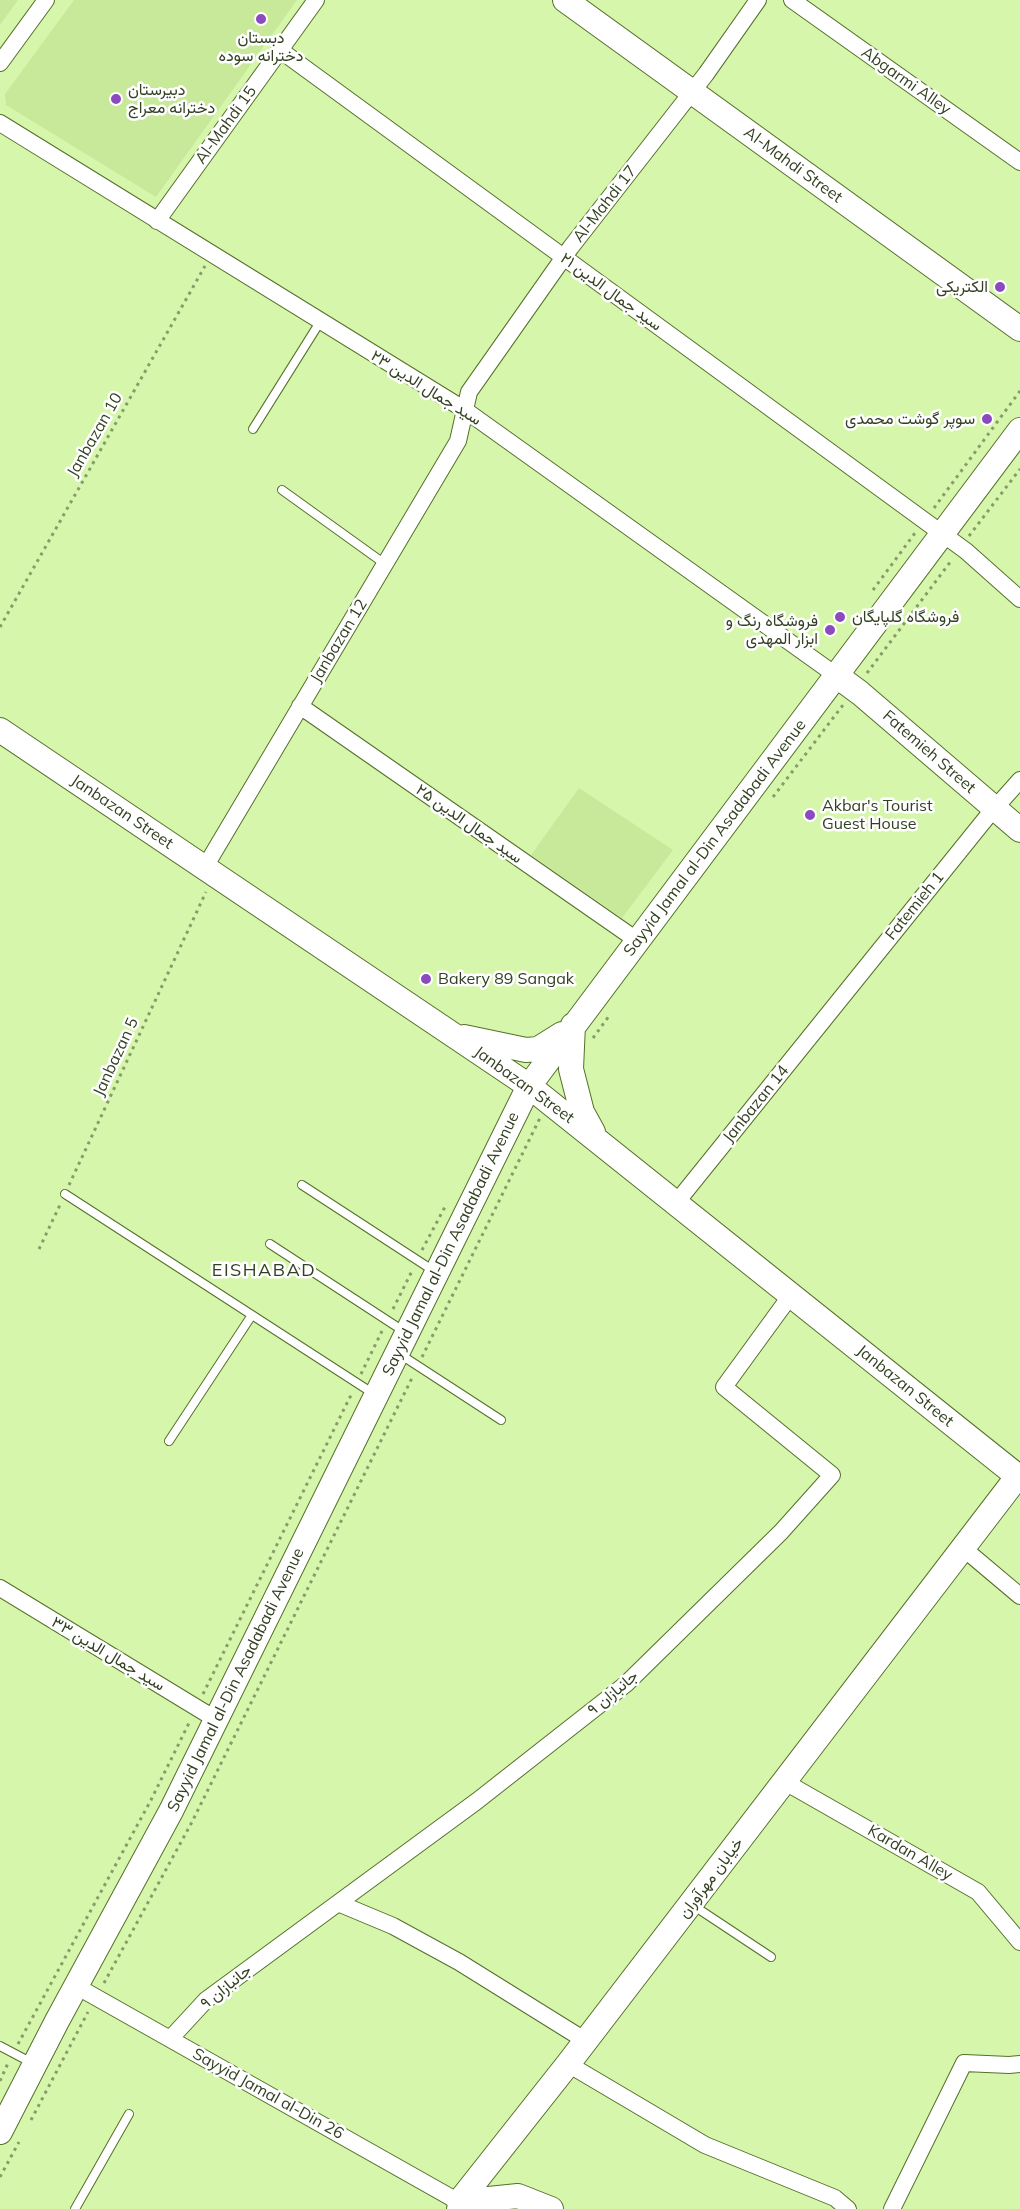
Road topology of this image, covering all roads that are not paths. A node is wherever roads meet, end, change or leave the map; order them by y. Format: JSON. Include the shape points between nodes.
{"nodes":[{"id":1,"x":46,"y":0,"type":"edge"},
{"id":2,"x":316,"y":0,"type":"edge"},
{"id":3,"x":566,"y":0,"type":"edge"},
{"id":4,"x":758,"y":0,"type":"edge"},
{"id":5,"x":792,"y":0,"type":"edge"},
{"id":6,"x":280,"y":50,"type":"junction"},
{"id":7,"x":0,"y":63,"type":"edge"},
{"id":8,"x":692,"y":91,"type":"junction"},
{"id":9,"x":0,"y":123,"type":"edge"},
{"id":10,"x":1020,"y":162,"type":"edge"},
{"id":11,"x":157,"y":221,"type":"junction"},
{"id":12,"x":564,"y":258,"type":"junction"},
{"id":13,"x":320,"y":322,"type":"junction"},
{"id":14,"x":1020,"y":329,"type":"edge"},
{"id":15,"x":465,"y":410,"type":"junction"},
{"id":16,"x":253,"y":429,"type":"dead end"},
{"id":17,"x":1020,"y":430,"type":"edge"},
{"id":18,"x":282,"y":490,"type":"dead end"},
{"id":19,"x":952,"y":540,"type":"junction"},
{"id":20,"x":385,"y":564,"type":"junction"},
{"id":21,"x":1020,"y":599,"type":"edge"},
{"id":22,"x":846,"y":682,"type":"junction"},
{"id":23,"x":300,"y":706,"type":"junction"},
{"id":24,"x":0,"y":730,"type":"edge"},
{"id":25,"x":1020,"y":780,"type":"edge"},
{"id":26,"x":995,"y":808,"type":"junction"},
{"id":27,"x":1020,"y":830,"type":"edge"},
{"id":28,"x":209,"y":871,"type":"junction"},
{"id":29,"x":638,"y":941,"type":"junction"},
{"id":30,"x":835,"y":1005,"type":"joint"},
{"id":31,"x":573,"y":1025,"type":"junction"},
{"id":32,"x":452,"y":1034,"type":"junction"},
{"id":33,"x":529,"y":1086,"type":"junction"},
{"id":34,"x":598,"y":1140,"type":"junction"},
{"id":35,"x":302,"y":1185,"type":"dead end"},
{"id":36,"x":65,"y":1194,"type":"road end"},
{"id":37,"x":676,"y":1203,"type":"junction"},
{"id":38,"x":270,"y":1244,"type":"dead end"},
{"id":39,"x":437,"y":1273,"type":"junction"},
{"id":40,"x":791,"y":1295,"type":"junction"},
{"id":41,"x":252,"y":1315,"type":"junction"},
{"id":42,"x":408,"y":1351,"type":"junction"},
{"id":43,"x":377,"y":1396,"type":"junction"},
{"id":44,"x":501,"y":1419,"type":"dead end"},
{"id":45,"x":169,"y":1442,"type":"dead end"},
{"id":46,"x":1019,"y":1477,"type":"edge"},
{"id":47,"x":963,"y":1548,"type":"junction"},
{"id":48,"x":0,"y":1588,"type":"edge"},
{"id":49,"x":1020,"y":1596,"type":"edge"},
{"id":50,"x":217,"y":1720,"type":"junction"},
{"id":51,"x":785,"y":1782,"type":"junction"},
{"id":52,"x":338,"y":1903,"type":"junction"},
{"id":53,"x":691,"y":1904,"type":"junction"},
{"id":54,"x":1020,"y":1942,"type":"edge"},
{"id":55,"x":771,"y":1957,"type":"dead end"},
{"id":56,"x":86,"y":1992,"type":"junction"},
{"id":57,"x":170,"y":2039,"type":"junction"},
{"id":58,"x":586,"y":2041,"type":"junction"},
{"id":59,"x":0,"y":2046,"type":"edge"},
{"id":60,"x":34,"y":2064,"type":"junction"},
{"id":61,"x":568,"y":2064,"type":"junction"},
{"id":62,"x":1020,"y":2064,"type":"edge"},
{"id":63,"x":129,"y":2114,"type":"dead end"},
{"id":64,"x":11,"y":2134,"type":"edge"},
{"id":65,"x":457,"y":2206,"type":"edge"},
{"id":66,"x":75,"y":2209,"type":"edge"},
{"id":67,"x":551,"y":2209,"type":"edge"},
{"id":68,"x":848,"y":2209,"type":"edge"},
{"id":69,"x":892,"y":2209,"type":"edge"}],
"edges":[{"from":1,"to":7,"type":"street"},
{"from":2,"to":6,"type":"street","name":"Al-Mahdi 15"},
{"from":3,"to":8,"type":"main road","name":"Al-Mahdi Street"},
{"from":4,"to":8,"type":"street","name":"Al-Mahdi 17"},
{"from":5,"to":10,"type":"street","name":"Abgarmi Alley"},
{"from":6,"to":11,"type":"street","name":"Al-Mahdi 15"},
{"from":6,"to":12,"type":"street","name":"سید جمال الدین ۲۱"},
{"from":8,"to":12,"type":"street","name":"Al-Mahdi 17"},
{"from":8,"to":14,"type":"main road","name":"Al-Mahdi Street"},
{"from":9,"to":11,"type":"street","name":"سید جمال الدین ۲۳"},
{"from":11,"to":13,"type":"street","name":"سید جمال الدین ۲۳"},
{"from":12,"to":15,"type":"street","name":"Al-Mahdi 17","via":[[469,392]]},
{"from":12,"to":19,"type":"street","name":"سید جمال الدین ۲۱"},
{"from":13,"to":15,"type":"street","name":"سید جمال الدین ۲۳"},
{"from":13,"to":16,"type":"lane"},
{"from":15,"to":20,"type":"street","name":"Janbazan 12","via":[[458,441]]},
{"from":15,"to":22,"type":"street","name":"سید جمال الدین ۲۳"},
{"from":17,"to":19,"type":"main road","name":"Sayyid Jamal al-Din Asadabadi Avenue"},
{"from":18,"to":20,"type":"lane"},
{"from":19,"to":21,"type":"street","name":"سید جمال الدین ۲۱"},
{"from":19,"to":22,"type":"main road","name":"Sayyid Jamal al-Din Asadabadi Avenue"},
{"from":20,"to":23,"type":"street","name":"Janbazan 12"},
{"from":22,"to":26,"type":"main road","name":"Fatemieh Street"},
{"from":22,"to":29,"type":"main road","name":"Sayyid Jamal al-Din Asadabadi Avenue"},
{"from":23,"to":28,"type":"street","name":"Janbazan 12"},
{"from":23,"to":29,"type":"street","name":"سید جمال الدین ۲۵"},
{"from":24,"to":28,"type":"main road","name":"Janbazan Street"},
{"from":25,"to":26,"type":"street","name":"Fatemieh 1"},
{"from":26,"to":27,"type":"main road","name":"Fatemieh Street"},
{"from":26,"to":30,"type":"street","name":"Fatemieh 1"},
{"from":28,"to":32,"type":"main road","name":"Janbazan Street"},
{"from":29,"to":31,"type":"main road","name":"Sayyid Jamal al-Din Asadabadi Avenue"},
{"from":30,"to":37,"type":"street","name":"Janbazan 14"},
{"from":31,"to":32,"type":"main road","via":[[554,1041],[526,1050]]},
{"from":31,"to":33,"type":"main road","name":"Sayyid Jamal al-Din Asadabadi Avenue"},
{"from":31,"to":34,"type":"main road","via":[[571,1069],[582,1112]]},
{"from":32,"to":33,"type":"main road","name":"Janbazan Street"},
{"from":33,"to":34,"type":"main road","name":"Janbazan Street"},
{"from":33,"to":39,"type":"main road","name":"Sayyid Jamal al-Din Asadabadi Avenue"},
{"from":34,"to":37,"type":"main road","name":"Janbazan Street"},
{"from":35,"to":39,"type":"lane"},
{"from":36,"to":41,"type":"lane"},
{"from":37,"to":40,"type":"main road","name":"Janbazan Street"},
{"from":38,"to":42,"type":"lane"},
{"from":39,"to":42,"type":"main road","name":"Sayyid Jamal al-Din Asadabadi Avenue"},
{"from":40,"to":46,"type":"main road","name":"Janbazan Street"},
{"from":40,"to":52,"type":"street","name":"جانبازان ۹","via":[[724,1387],[832,1475],[781,1532],[626,1684]]},
{"from":41,"to":43,"type":"lane"},
{"from":41,"to":45,"type":"lane"},
{"from":42,"to":43,"type":"main road","name":"Sayyid Jamal al-Din Asadabadi Avenue"},
{"from":42,"to":44,"type":"lane"},
{"from":43,"to":50,"type":"main road","name":"Sayyid Jamal al-Din Asadabadi Avenue"},
{"from":46,"to":47,"type":"main road","name":"خیابان مهرآوران"},
{"from":47,"to":49,"type":"street"},
{"from":47,"to":51,"type":"main road","name":"خیابان مهرآوران"},
{"from":48,"to":50,"type":"street","name":"سید جمال الدین ۳۳"},
{"from":50,"to":56,"type":"main road","name":"Sayyid Jamal al-Din Asadabadi Avenue"},
{"from":51,"to":53,"type":"main road","name":"خیابان مهرآوران"},
{"from":51,"to":54,"type":"street","name":"Kardan Alley","via":[[978,1892]]},
{"from":52,"to":57,"type":"street","name":"جانبازان ۹","via":[[206,2000]]},
{"from":52,"to":58,"type":"street","via":[[393,1926],[459,1962]]},
{"from":53,"to":55,"type":"lane"},
{"from":53,"to":58,"type":"main road","name":"خیابان مهرآوران"},
{"from":56,"to":57,"type":"street","name":"Sayyid Jamal al-Din 26"},
{"from":56,"to":60,"type":"main road","name":"Sayyid Jamal al-Din Asadabadi Avenue"},
{"from":57,"to":65,"type":"street","name":"Sayyid Jamal al-Din 26"},
{"from":58,"to":61,"type":"main road","name":"خیابان مهرآوران"},
{"from":59,"to":60,"type":"lane"},
{"from":60,"to":64,"type":"main road","name":"Sayyid Jamal al-Din Asadabadi Avenue"},
{"from":61,"to":65,"type":"main road","name":"خیابان مهرآوران"},
{"from":61,"to":68,"type":"street","via":[[705,2145],[835,2198]]},
{"from":62,"to":69,"type":"street","via":[[964,2062]]},
{"from":63,"to":66,"type":"lane"},
{"from":65,"to":67,"type":"main road","via":[[518,2196]]}]}
